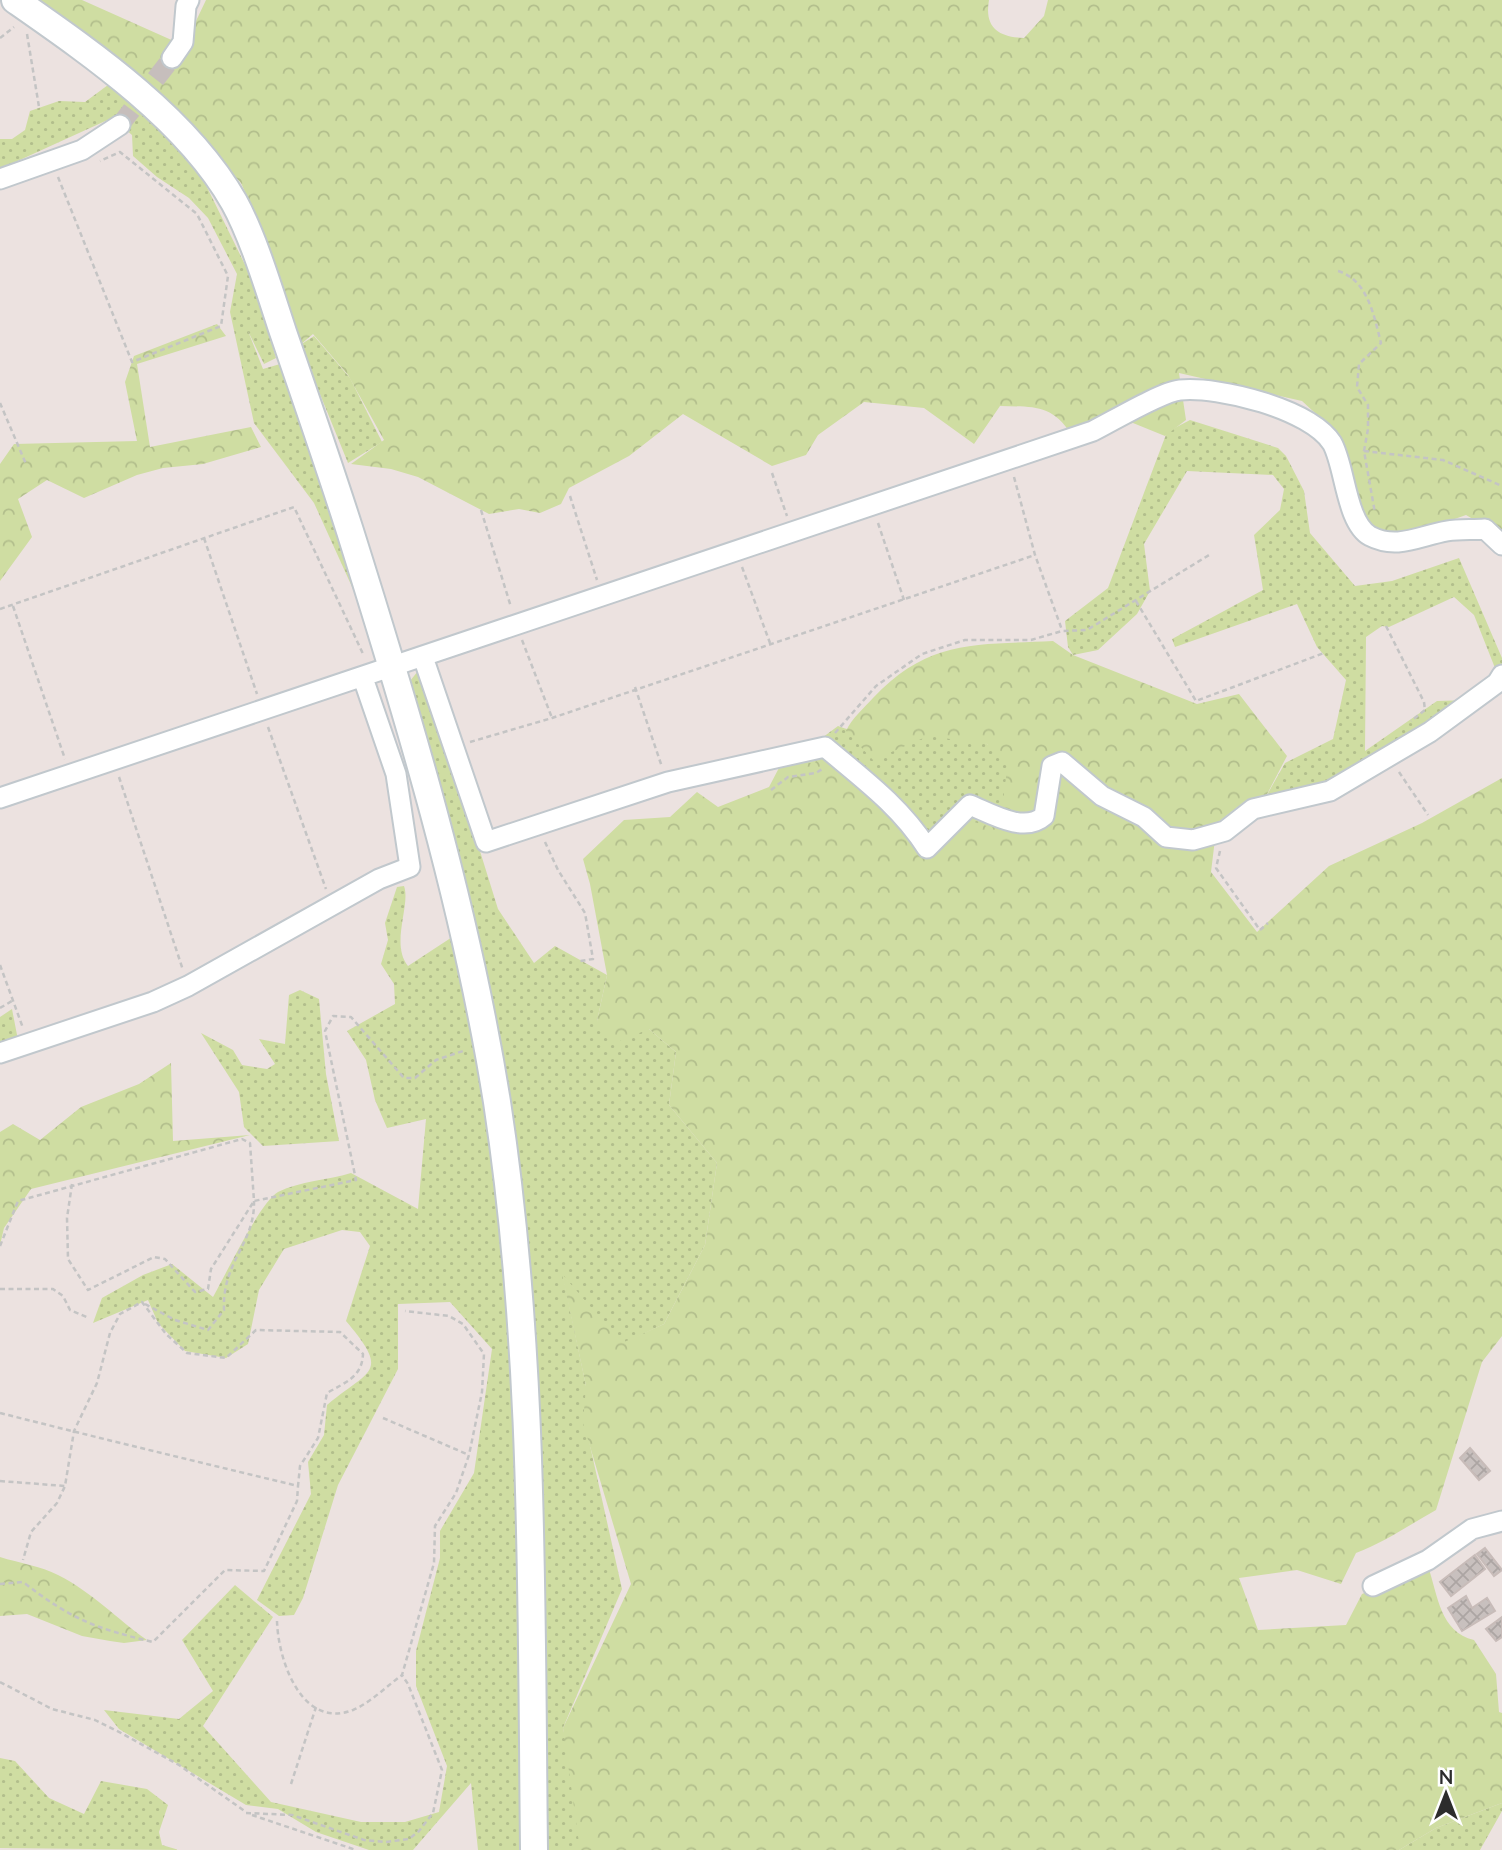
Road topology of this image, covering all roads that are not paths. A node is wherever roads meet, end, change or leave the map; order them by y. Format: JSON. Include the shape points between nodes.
{"nodes":[{"id":1,"x":189,"y":0,"type":"edge"},
{"id":2,"x":16,"y":13,"type":"edge"},
{"id":3,"x":172,"y":58,"type":"tunnel mouth"},
{"id":4,"x":120,"y":125,"type":"tunnel mouth"},
{"id":5,"x":0,"y":179,"type":"edge"},
{"id":6,"x":1502,"y":545,"type":"edge"},
{"id":7,"x":423,"y":657,"type":"junction"},
{"id":8,"x":376,"y":673,"type":"junction"},
{"id":9,"x":1502,"y":675,"type":"edge"},
{"id":10,"x":0,"y":798,"type":"edge"},
{"id":11,"x":0,"y":1053,"type":"edge"},
{"id":12,"x":1502,"y":1521,"type":"edge"},
{"id":13,"x":1373,"y":1586,"type":"dead end"},
{"id":14,"x":534,"y":1850,"type":"edge"}],
"edges":[{"from":1,"to":3,"type":"street","via":[[183,42]]},
{"from":2,"to":8,"type":"street","via":[[147,98],[234,202],[271,298]]},
{"from":4,"to":5,"type":"street","via":[[82,150]]},
{"from":6,"to":7,"type":"street","via":[[1485,529],[1448,531],[1398,544],[1374,538],[1364,533],[1352,507],[1332,443],[1302,417],[1219,390],[1178,390],[1093,431]]},
{"from":7,"to":8,"type":"street"},
{"from":7,"to":9,"type":"street","via":[[486,842],[668,782],[832,753],[879,790],[911,823],[927,848],[970,805],[1020,823],[1038,821],[1044,816],[1052,766],[1062,762],[1102,796],[1144,817],[1166,837],[1193,840],[1225,831],[1253,809],[1330,791],[1468,705]]},
{"from":8,"to":10,"type":"street"},
{"from":8,"to":11,"type":"street","via":[[410,867],[379,879],[153,1002]]},
{"from":8,"to":14,"type":"street","via":[[448,860],[503,1149],[522,1328]]},
{"from":12,"to":13,"type":"street","via":[[1472,1529],[1428,1560]]}]}
